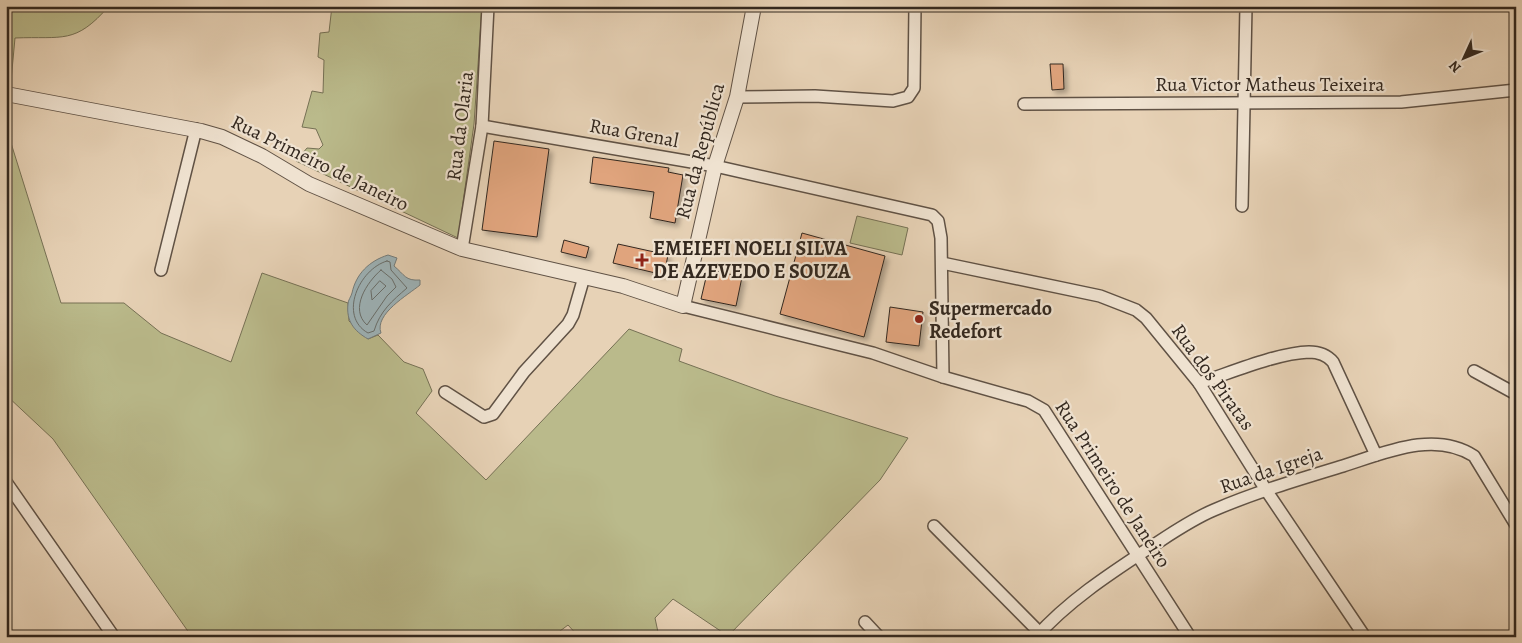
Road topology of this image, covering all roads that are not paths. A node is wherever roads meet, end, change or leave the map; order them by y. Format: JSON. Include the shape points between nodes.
{"nodes":[{"id":1,"x":488,"y":6,"type":"edge"},
{"id":2,"x":754,"y":6,"type":"edge"},
{"id":3,"x":915,"y":6,"type":"edge"},
{"id":4,"x":1246,"y":6,"type":"edge"},
{"id":5,"x":1516,"y":90,"type":"edge"},
{"id":6,"x":6,"y":94,"type":"edge"},
{"id":7,"x":736,"y":97,"type":"junction"},
{"id":8,"x":1245,"y":102,"type":"junction"},
{"id":9,"x":1024,"y":104,"type":"dead end"},
{"id":10,"x":482,"y":126,"type":"junction"},
{"id":11,"x":196,"y":129,"type":"junction"},
{"id":12,"x":715,"y":166,"type":"junction"},
{"id":13,"x":1242,"y":206,"type":"dead end"},
{"id":14,"x":462,"y":249,"type":"junction"},
{"id":15,"x":942,"y":263,"type":"junction"},
{"id":16,"x":161,"y":270,"type":"dead end"},
{"id":17,"x":584,"y":277,"type":"junction"},
{"id":18,"x":683,"y":306,"type":"junction"},
{"id":19,"x":1474,"y":371,"type":"dead end"},
{"id":20,"x":943,"y":377,"type":"junction"},
{"id":21,"x":1199,"y":383,"type":"junction"},
{"id":22,"x":445,"y":392,"type":"dead end"},
{"id":23,"x":1516,"y":394,"type":"edge"},
{"id":24,"x":1376,"y":455,"type":"junction"},
{"id":25,"x":6,"y":482,"type":"edge"},
{"id":26,"x":1266,"y":490,"type":"junction"},
{"id":27,"x":1516,"y":525,"type":"edge"},
{"id":28,"x":934,"y":526,"type":"dead end"},
{"id":29,"x":1136,"y":556,"type":"junction"},
{"id":30,"x":865,"y":622,"type":"dead end"},
{"id":31,"x":1038,"y":635,"type":"edge"},
{"id":32,"x":114,"y":637,"type":"edge"},
{"id":33,"x":879,"y":637,"type":"edge"},
{"id":34,"x":1190,"y":637,"type":"edge"},
{"id":35,"x":1365,"y":637,"type":"edge"}],
"edges":[{"from":1,"to":10,"type":"street","name":"Rua da Olaria"},
{"from":2,"to":7,"type":"street","name":"Rua da República"},
{"from":3,"to":7,"type":"street","via":[[914,88],[908,97],[893,101],[815,96]]},
{"from":4,"to":8,"type":"street"},
{"from":5,"to":8,"type":"street","name":"Rua Victor Matheus Teixeira","via":[[1401,102]]},
{"from":6,"to":11,"type":"street","name":"Rua Primeiro de Janeiro"},
{"from":7,"to":12,"type":"street","name":"Rua da República"},
{"from":8,"to":9,"type":"street","name":"Rua Victor Matheus Teixeira"},
{"from":8,"to":13,"type":"street"},
{"from":10,"to":12,"type":"street","name":"Rua Grenal"},
{"from":10,"to":14,"type":"street","name":"Rua da Olaria"},
{"from":11,"to":14,"type":"street","name":"Rua Primeiro de Janeiro","via":[[262,156],[309,184]]},
{"from":11,"to":16,"type":"street"},
{"from":12,"to":15,"type":"street","name":"Rua Grenal","via":[[926,212],[938,221]]},
{"from":12,"to":18,"type":"street","name":"Rua da República"},
{"from":14,"to":17,"type":"street","name":"Rua Primeiro de Janeiro"},
{"from":15,"to":20,"type":"street"},
{"from":15,"to":21,"type":"street","name":"Rua dos Piratas","via":[[1120,302],[1146,318]]},
{"from":17,"to":18,"type":"street","name":"Rua Primeiro de Janeiro"},
{"from":17,"to":22,"type":"street","via":[[568,324],[524,372],[493,414],[484,418]]},
{"from":18,"to":20,"type":"street","name":"Rua Primeiro de Janeiro","via":[[873,353]]},
{"from":19,"to":23,"type":"street"},
{"from":20,"to":29,"type":"street","name":"Rua Primeiro de Janeiro","via":[[1028,401],[1044,410]]},
{"from":21,"to":24,"type":"street","via":[[1285,356],[1309,352],[1322,354],[1333,362]]},
{"from":21,"to":26,"type":"street","name":"Rua dos Piratas"},
{"from":24,"to":26,"type":"street","name":"Rua da Igreja"},
{"from":24,"to":27,"type":"street","name":"Rua da Igreja","via":[[1421,444],[1444,445],[1465,451],[1474,456],[1483,469]]},
{"from":25,"to":32,"type":"street"},
{"from":26,"to":29,"type":"street","name":"Rua da Igreja","via":[[1212,511]]},
{"from":26,"to":35,"type":"street","name":"Rua dos Piratas"},
{"from":28,"to":31,"type":"street"},
{"from":29,"to":31,"type":"street","name":"Rua da Igreja","via":[[1101,581]]},
{"from":29,"to":34,"type":"street","name":"Rua Primeiro de Janeiro"},
{"from":30,"to":33,"type":"street"}]}
